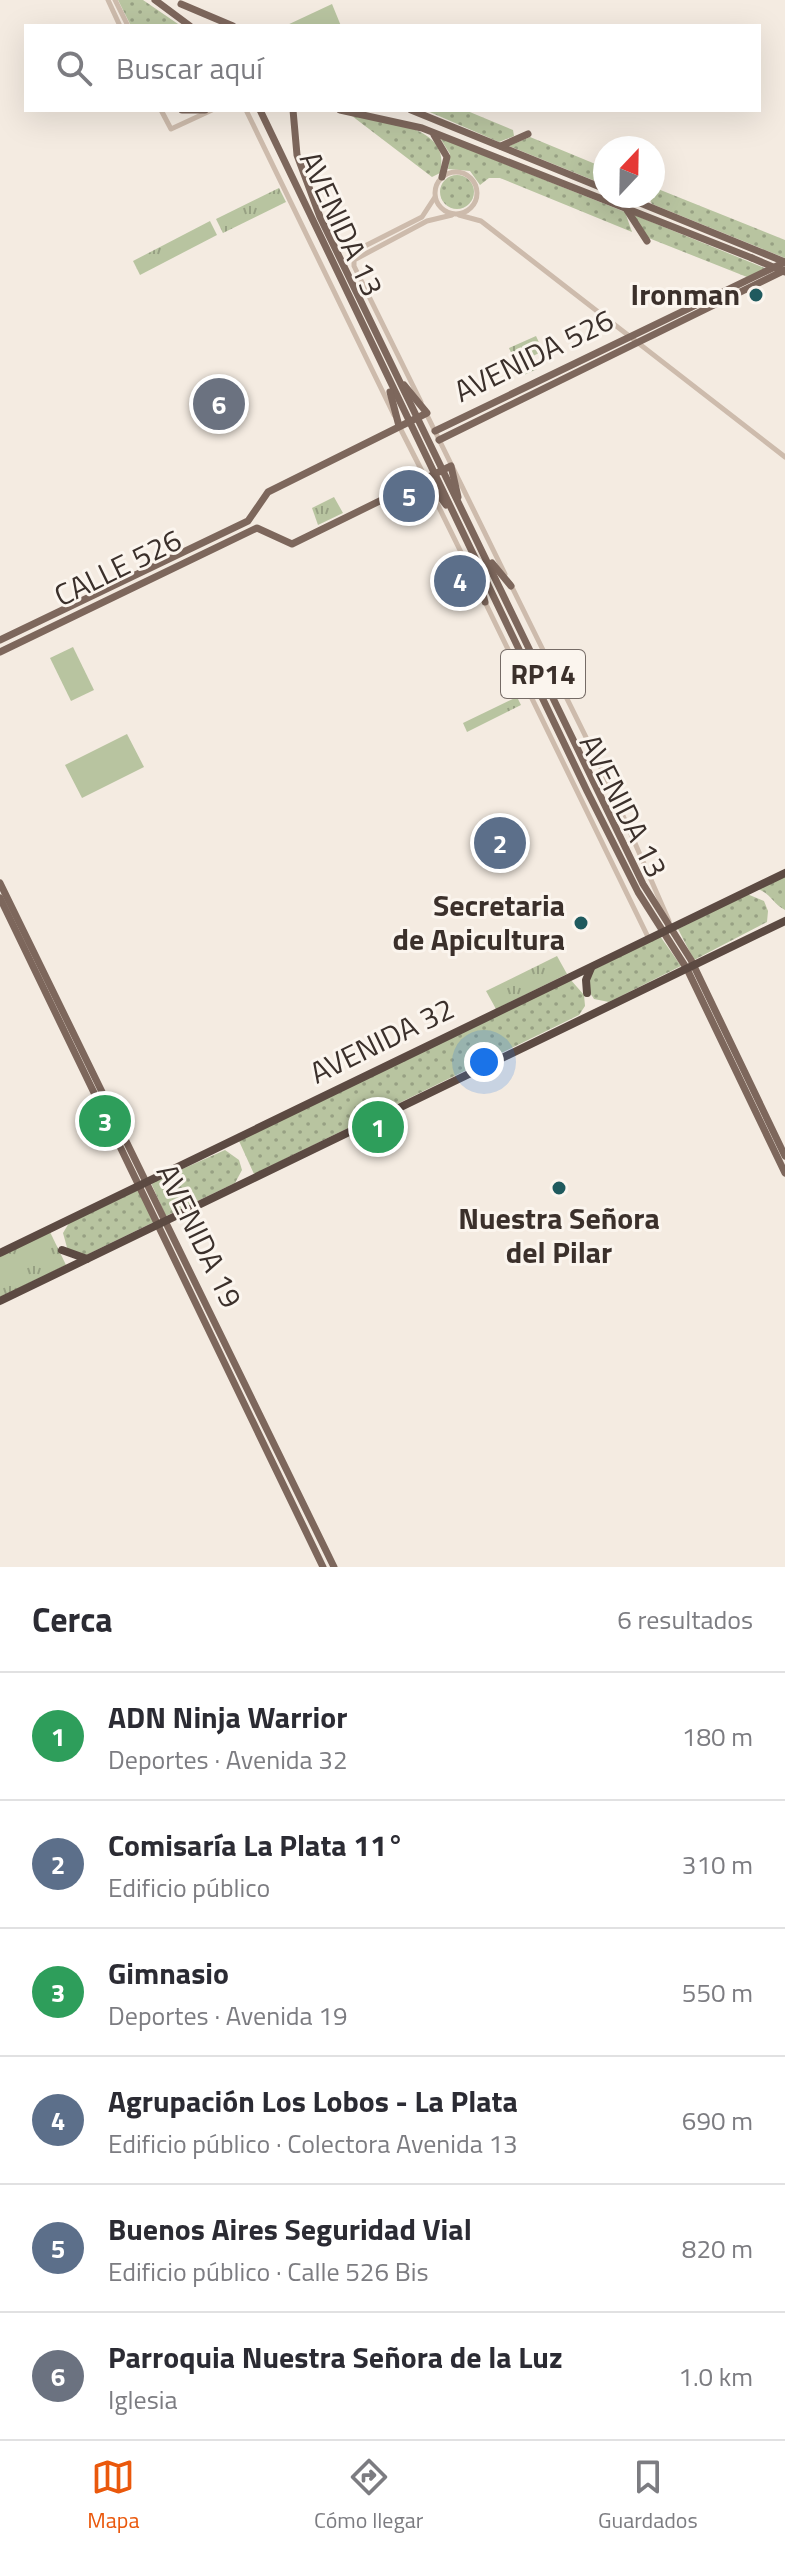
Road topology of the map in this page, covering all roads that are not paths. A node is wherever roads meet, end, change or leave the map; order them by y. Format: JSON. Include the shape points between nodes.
{"nodes":[{"id":1,"x":108,"y":0,"type":"edge"},
{"id":2,"x":115,"y":0,"type":"edge"},
{"id":3,"x":155,"y":0,"type":"edge"},
{"id":4,"x":177,"y":2,"type":"edge"},
{"id":5,"x":119,"y":24,"type":"edge"},
{"id":6,"x":127,"y":24,"type":"edge"},
{"id":7,"x":187,"y":24,"type":"edge"},
{"id":8,"x":216,"y":24,"type":"edge"},
{"id":9,"x":228,"y":24,"type":"edge"},
{"id":10,"x":162,"y":112,"type":"edge"},
{"id":11,"x":208,"y":112,"type":"edge"},
{"id":12,"x":247,"y":112,"type":"edge"},
{"id":13,"x":261,"y":112,"type":"edge"},
{"id":14,"x":293,"y":112,"type":"edge"},
{"id":15,"x":349,"y":112,"type":"edge"},
{"id":16,"x":416,"y":112,"type":"edge"},
{"id":17,"x":422,"y":128,"type":"junction"},
{"id":18,"x":528,"y":134,"type":"dead end"},
{"id":19,"x":500,"y":146,"type":"junction"},
{"id":20,"x":442,"y":177,"type":"junction"},
{"id":21,"x":593,"y":184,"type":"edge"},
{"id":22,"x":593,"y":195,"type":"edge"},
{"id":23,"x":435,"y":197,"type":"junction"},
{"id":24,"x":476,"y":203,"type":"junction"},
{"id":25,"x":626,"y":208,"type":"joint"},
{"id":26,"x":653,"y":208,"type":"edge"},
{"id":27,"x":456,"y":215,"type":"junction"},
{"id":28,"x":320,"y":217,"type":"junction"},
{"id":29,"x":481,"y":221,"type":"junction"},
{"id":30,"x":647,"y":241,"type":"dead end"},
{"id":31,"x":785,"y":262,"type":"edge"},
{"id":32,"x":785,"y":271,"type":"edge"},
{"id":33,"x":632,"y":339,"type":"junction"},
{"id":34,"x":389,"y":372,"type":"junction"},
{"id":35,"x":427,"y":413,"type":"junction"},
{"id":36,"x":417,"y":418,"type":"junction"},
{"id":37,"x":409,"y":422,"type":"junction"},
{"id":38,"x":399,"y":426,"type":"junction"},
{"id":39,"x":435,"y":431,"type":"junction"},
{"id":40,"x":439,"y":440,"type":"junction"},
{"id":41,"x":785,"y":457,"type":"edge"},
{"id":42,"x":451,"y":466,"type":"junction"},
{"id":43,"x":438,"y":472,"type":"junction"},
{"id":44,"x":426,"y":478,"type":"junction"},
{"id":45,"x":459,"y":515,"type":"junction"},
{"id":46,"x":482,"y":551,"type":"junction"},
{"id":47,"x":473,"y":557,"type":"junction"},
{"id":48,"x":511,"y":586,"type":"junction"},
{"id":49,"x":485,"y":602,"type":"junction"},
{"id":50,"x":0,"y":640,"type":"edge"},
{"id":51,"x":0,"y":652,"type":"edge"},
{"id":52,"x":785,"y":873,"type":"edge"},
{"id":53,"x":0,"y":883,"type":"edge"},
{"id":54,"x":0,"y":898,"type":"edge"},
{"id":55,"x":785,"y":921,"type":"edge"},
{"id":56,"x":667,"y":930,"type":"junction"},
{"id":57,"x":649,"y":939,"type":"junction"},
{"id":58,"x":592,"y":967,"type":"junction"},
{"id":59,"x":690,"y":967,"type":"junction"},
{"id":60,"x":587,"y":993,"type":"dead end"},
{"id":61,"x":785,"y":1156,"type":"edge"},
{"id":62,"x":785,"y":1173,"type":"edge"},
{"id":63,"x":143,"y":1185,"type":"junction"},
{"id":64,"x":161,"y":1223,"type":"junction"},
{"id":65,"x":62,"y":1250,"type":"dead end"},
{"id":66,"x":0,"y":1253,"type":"edge"},
{"id":67,"x":87,"y":1259,"type":"junction"},
{"id":68,"x":0,"y":1301,"type":"edge"},
{"id":69,"x":323,"y":1567,"type":"edge"},
{"id":70,"x":334,"y":1567,"type":"edge"}],
"edges":[{"from":1,"to":5,"type":"street"},
{"from":2,"to":6,"type":"street"},
{"from":3,"to":7,"type":"main road"},
{"from":4,"to":8,"type":"main road"},
{"from":4,"to":9,"type":"main road"},
{"from":10,"to":11,"type":"street","via":[[171,129]]},
{"from":12,"to":38,"type":"street"},
{"from":13,"to":34,"type":"main road","name":"AVENIDA 13","number":"RP14"},
{"from":14,"to":28,"type":"main road","name":"AVENIDA 13","via":[[301,172]]},
{"from":15,"to":17,"type":"main road"},
{"from":16,"to":19,"type":"main road"},
{"from":17,"to":20,"type":"main road","via":[[438,138],[446,152]]},
{"from":17,"to":22,"type":"main road"},
{"from":18,"to":19,"type":"main road"},
{"from":19,"to":21,"type":"main road"},
{"from":20,"to":23,"type":"street"},
{"from":20,"to":24,"type":"street","via":[[457,172],[472,179]]},
{"from":23,"to":27,"type":"street","via":[[441,209]]},
{"from":23,"to":28,"type":"street","via":[[422,217],[359,249],[342,244]]},
{"from":24,"to":27,"type":"street"},
{"from":24,"to":29,"type":"street"},
{"from":25,"to":30,"type":"main road"},
{"from":25,"to":32,"type":"main road","bridge":true},
{"from":26,"to":31,"type":"main road"},
{"from":27,"to":29,"type":"street"},
{"from":27,"to":35,"type":"street","via":[[427,221],[354,260]]},
{"from":28,"to":34,"type":"main road","name":"AVENIDA 13","number":"RP14"},
{"from":29,"to":33,"type":"street"},
{"from":31,"to":33,"type":"main road","name":"AVENIDA 526"},
{"from":32,"to":33,"type":"main road","name":"AVENIDA 526"},
{"from":33,"to":39,"type":"main road","name":"AVENIDA 526"},
{"from":33,"to":40,"type":"main road","name":"AVENIDA 526"},
{"from":33,"to":41,"type":"street"},
{"from":34,"to":35,"type":"main road"},
{"from":34,"to":36,"type":"main road","name":"AVENIDA 13","number":"RP14"},
{"from":34,"to":37,"type":"main road","name":"AVENIDA 13","number":"RP14"},
{"from":34,"to":38,"type":"main road"},
{"from":35,"to":36,"type":"main road"},
{"from":35,"to":39,"type":"street"},
{"from":36,"to":37,"type":"main road"},
{"from":36,"to":43,"type":"main road","name":"AVENIDA 13","number":"RP14"},
{"from":37,"to":38,"type":"main road"},
{"from":37,"to":43,"type":"main road","name":"AVENIDA 13","number":"RP14"},
{"from":38,"to":44,"type":"street"},
{"from":38,"to":50,"type":"main road","name":"CALLE 526","via":[[268,492],[252,518]]},
{"from":39,"to":40,"type":"street"},
{"from":40,"to":42,"type":"street"},
{"from":42,"to":43,"type":"main road"},
{"from":42,"to":45,"type":"main road"},
{"from":42,"to":48,"type":"street"},
{"from":43,"to":44,"type":"main road"},
{"from":43,"to":45,"type":"main road","name":"AVENIDA 13","number":"RP14"},
{"from":44,"to":45,"type":"main road"},
{"from":44,"to":49,"type":"street"},
{"from":44,"to":51,"type":"main road","name":"CALLE 526","via":[[292,544],[257,528]]},
{"from":45,"to":46,"type":"main road","name":"AVENIDA 13","number":"RP14"},
{"from":45,"to":47,"type":"main road","name":"AVENIDA 13","number":"RP14"},
{"from":46,"to":48,"type":"main road"},
{"from":46,"to":56,"type":"main road","name":"AVENIDA 13","number":"RP14"},
{"from":47,"to":49,"type":"main road"},
{"from":47,"to":56,"type":"main road","name":"AVENIDA 13","number":"RP14","via":[[638,892]]},
{"from":48,"to":56,"type":"street","via":[[610,786]]},
{"from":49,"to":57,"type":"street"},
{"from":52,"to":56,"type":"highway","name":"AVENIDA 32"},
{"from":53,"to":63,"type":"main road","name":"AVENIDA 19"},
{"from":54,"to":63,"type":"main road","name":"AVENIDA 19"},
{"from":55,"to":59,"type":"highway"},
{"from":56,"to":57,"type":"highway","name":"AVENIDA 32"},
{"from":56,"to":59,"type":"main road","name":"AVENIDA 13","number":"RP14"},
{"from":57,"to":58,"type":"highway","name":"AVENIDA 32"},
{"from":58,"to":60,"type":"highway"},
{"from":58,"to":63,"type":"highway","name":"AVENIDA 32"},
{"from":59,"to":61,"type":"main road","name":"AVENIDA 13"},
{"from":59,"to":62,"type":"main road","name":"AVENIDA 13"},
{"from":59,"to":64,"type":"highway"},
{"from":63,"to":64,"type":"main road","name":"AVENIDA 19"},
{"from":63,"to":66,"type":"highway","name":"AVENIDA 32"},
{"from":64,"to":67,"type":"highway"},
{"from":64,"to":69,"type":"main road","name":"AVENIDA 19"},
{"from":64,"to":70,"type":"main road","name":"AVENIDA 19"},
{"from":65,"to":67,"type":"highway"},
{"from":67,"to":68,"type":"highway"}]}
